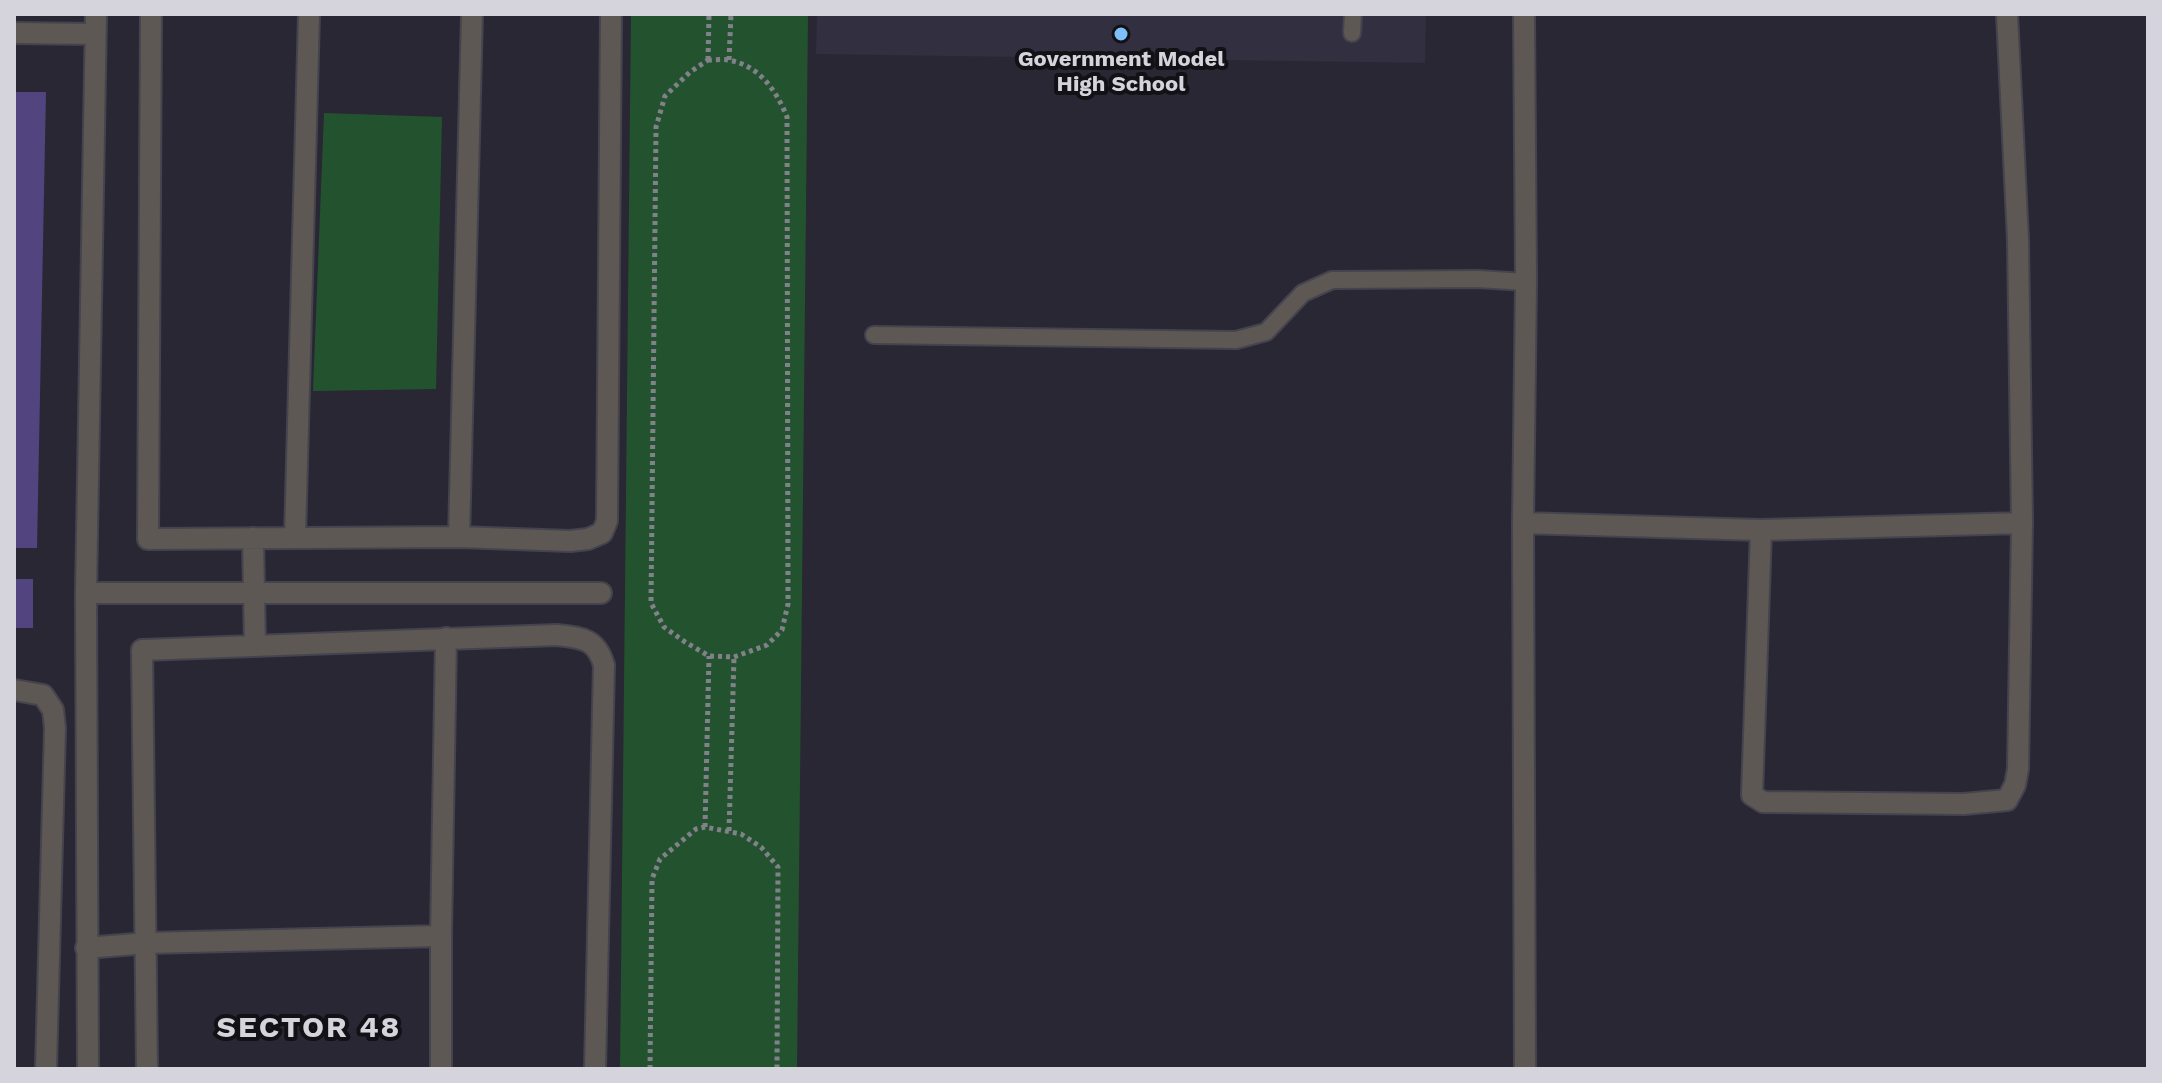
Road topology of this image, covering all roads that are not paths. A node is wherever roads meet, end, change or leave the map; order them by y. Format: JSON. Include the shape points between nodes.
{"nodes":[{"id":1,"x":151,"y":14,"type":"edge"},
{"id":2,"x":309,"y":14,"type":"edge"},
{"id":3,"x":472,"y":14,"type":"edge"},
{"id":4,"x":611,"y":14,"type":"edge"},
{"id":5,"x":1353,"y":14,"type":"edge"},
{"id":6,"x":1524,"y":14,"type":"edge"},
{"id":7,"x":2007,"y":14,"type":"edge"},
{"id":8,"x":96,"y":24,"type":"edge"},
{"id":9,"x":14,"y":33,"type":"edge"},
{"id":10,"x":1352,"y":33,"type":"dead end"},
{"id":11,"x":1526,"y":282,"type":"junction"},
{"id":12,"x":874,"y":335,"type":"dead end"},
{"id":13,"x":1523,"y":523,"type":"junction"},
{"id":14,"x":2022,"y":523,"type":"junction"},
{"id":15,"x":1761,"y":530,"type":"junction"},
{"id":16,"x":295,"y":537,"type":"junction"},
{"id":17,"x":459,"y":537,"type":"junction"},
{"id":18,"x":253,"y":538,"type":"junction"},
{"id":19,"x":86,"y":593,"type":"junction"},
{"id":20,"x":253,"y":593,"type":"junction"},
{"id":21,"x":601,"y":593,"type":"dead end"},
{"id":22,"x":446,"y":638,"type":"junction"},
{"id":23,"x":255,"y":646,"type":"junction"},
{"id":24,"x":14,"y":690,"type":"edge"},
{"id":25,"x":441,"y":936,"type":"junction"},
{"id":26,"x":147,"y":943,"type":"junction"},
{"id":27,"x":86,"y":948,"type":"junction"},
{"id":28,"x":46,"y":1069,"type":"edge"},
{"id":29,"x":88,"y":1069,"type":"edge"},
{"id":30,"x":147,"y":1069,"type":"edge"},
{"id":31,"x":441,"y":1069,"type":"edge"},
{"id":32,"x":595,"y":1069,"type":"edge"},
{"id":33,"x":1525,"y":1069,"type":"edge"}],
"edges":[{"from":1,"to":18,"type":"street","via":[[148,539]]},
{"from":2,"to":16,"type":"street"},
{"from":3,"to":17,"type":"street"},
{"from":4,"to":17,"type":"street","via":[[607,521],[602,533],[588,539]]},
{"from":5,"to":10,"type":"lane"},
{"from":6,"to":11,"type":"street"},
{"from":7,"to":14,"type":"street","via":[[2018,240]]},
{"from":8,"to":9,"type":"street"},
{"from":8,"to":19,"type":"street"},
{"from":11,"to":12,"type":"lane","via":[[1332,280],[1303,293],[1266,332],[1236,340]]},
{"from":11,"to":13,"type":"street"},
{"from":13,"to":15,"type":"street"},
{"from":13,"to":33,"type":"street"},
{"from":14,"to":15,"type":"street"},
{"from":14,"to":15,"type":"street","via":[[2015,785],[2007,800],[1964,804],[1763,802],[1752,795]]},
{"from":16,"to":17,"type":"street"},
{"from":16,"to":18,"type":"street"},
{"from":18,"to":20,"type":"street"},
{"from":19,"to":20,"type":"street"},
{"from":19,"to":27,"type":"street"},
{"from":20,"to":21,"type":"street"},
{"from":20,"to":23,"type":"street"},
{"from":22,"to":23,"type":"street"},
{"from":22,"to":25,"type":"street"},
{"from":22,"to":32,"type":"street","via":[[557,635],[585,639],[600,653],[604,665]]},
{"from":23,"to":26,"type":"street","via":[[142,650]]},
{"from":24,"to":28,"type":"street","via":[[43,695],[53,710],[55,728]]},
{"from":25,"to":26,"type":"street"},
{"from":25,"to":31,"type":"street"},
{"from":26,"to":27,"type":"street"},
{"from":26,"to":30,"type":"street"},
{"from":27,"to":29,"type":"street"}]}
